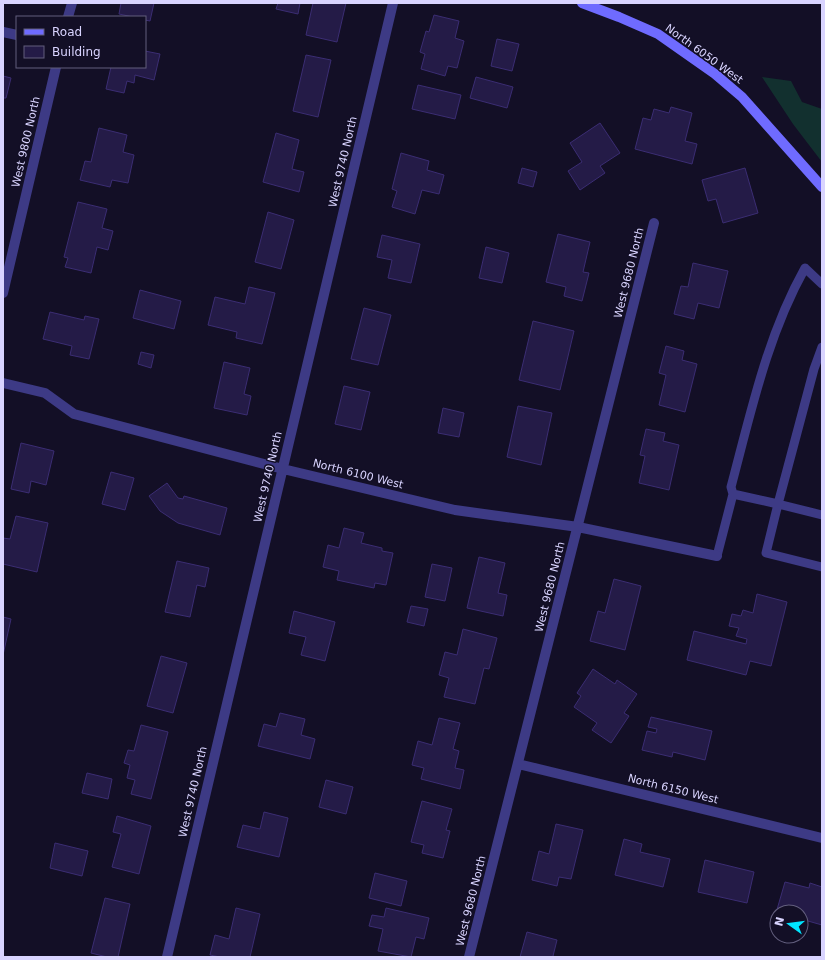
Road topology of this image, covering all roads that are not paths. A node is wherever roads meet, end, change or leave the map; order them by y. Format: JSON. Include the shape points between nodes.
{"nodes":[{"id":1,"x":72,"y":3,"type":"edge"},
{"id":2,"x":393,"y":3,"type":"edge"},
{"id":3,"x":583,"y":3,"type":"edge"},
{"id":4,"x":68,"y":16,"type":"edge"},
{"id":5,"x":3,"y":32,"type":"edge"},
{"id":6,"x":16,"y":35,"type":"edge"},
{"id":7,"x":56,"y":68,"type":"edge"},
{"id":8,"x":822,"y":188,"type":"edge"},
{"id":9,"x":654,"y":223,"type":"dead end"},
{"id":10,"x":822,"y":284,"type":"edge"},
{"id":11,"x":3,"y":293,"type":"edge"},
{"id":12,"x":822,"y":347,"type":"edge"},
{"id":13,"x":3,"y":383,"type":"edge"},
{"id":14,"x":282,"y":469,"type":"junction"},
{"id":15,"x":733,"y":494,"type":"junction"},
{"id":16,"x":778,"y":504,"type":"junction"},
{"id":17,"x":822,"y":515,"type":"edge"},
{"id":18,"x":578,"y":526,"type":"junction"},
{"id":19,"x":717,"y":556,"type":"joint"},
{"id":20,"x":822,"y":567,"type":"edge"},
{"id":21,"x":518,"y":764,"type":"junction"},
{"id":22,"x":822,"y":838,"type":"edge"},
{"id":23,"x":167,"y":957,"type":"edge"},
{"id":24,"x":469,"y":957,"type":"edge"}],
"edges":[{"from":1,"to":4,"type":"street"},
{"from":2,"to":14,"type":"street","name":"West 9740 North"},
{"from":3,"to":8,"type":"street","name":"North 6050 West","via":[[658,34],[715,74],[742,97]]},
{"from":5,"to":6,"type":"street"},
{"from":7,"to":11,"type":"street","name":"West 9800 North"},
{"from":9,"to":18,"type":"street","name":"West 9680 North"},
{"from":10,"to":15,"type":"lane","via":[[805,268],[794,287],[765,358],[731,487]]},
{"from":12,"to":16,"type":"lane"},
{"from":13,"to":14,"type":"street","name":"North 6100 West","via":[[46,393],[74,414]]},
{"from":14,"to":18,"type":"street","name":"North 6100 West","via":[[456,510]]},
{"from":14,"to":23,"type":"street","name":"West 9740 North"},
{"from":15,"to":16,"type":"lane"},
{"from":15,"to":19,"type":"lane"},
{"from":16,"to":17,"type":"lane"},
{"from":16,"to":20,"type":"lane","via":[[766,553]]},
{"from":18,"to":19,"type":"street","name":"North 6100 West"},
{"from":18,"to":21,"type":"street","name":"West 9680 North"},
{"from":21,"to":22,"type":"street","name":"North 6150 West"},
{"from":21,"to":24,"type":"street","name":"West 9680 North"}]}
